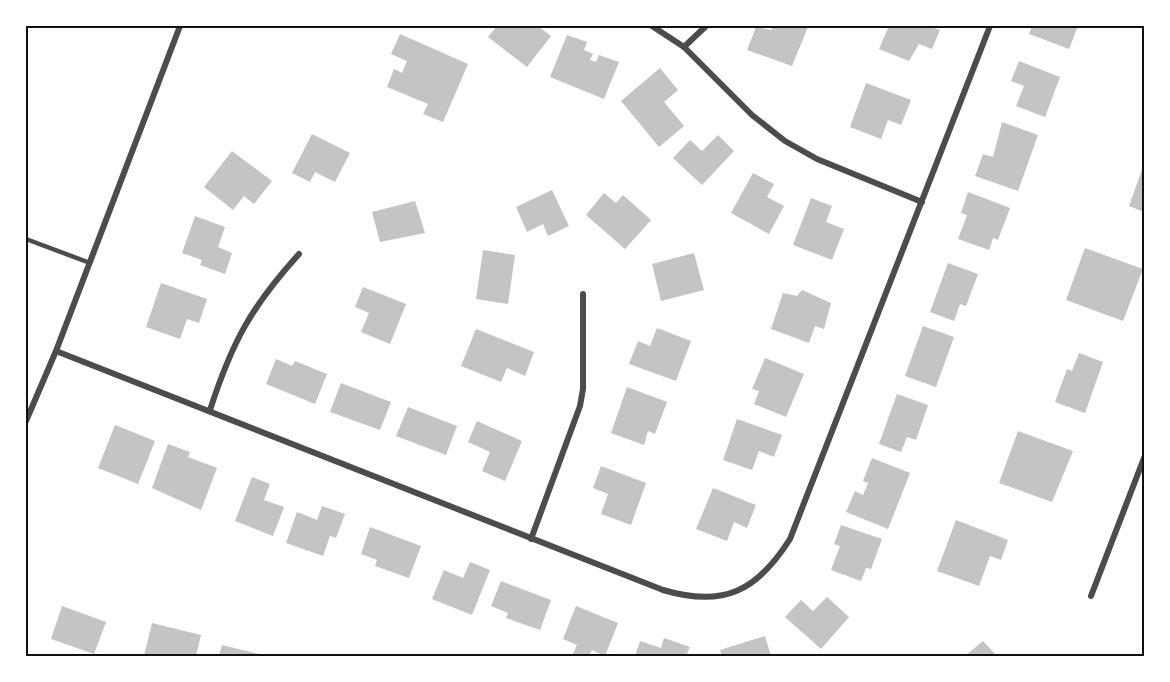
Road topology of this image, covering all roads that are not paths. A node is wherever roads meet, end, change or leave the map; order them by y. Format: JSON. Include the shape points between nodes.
{"nodes":[{"id":1,"x":180,"y":26,"type":"edge"},
{"id":2,"x":652,"y":26,"type":"edge"},
{"id":3,"x":706,"y":26,"type":"edge"},
{"id":4,"x":990,"y":26,"type":"edge"},
{"id":5,"x":684,"y":47,"type":"junction"},
{"id":6,"x":922,"y":202,"type":"junction"},
{"id":7,"x":26,"y":239,"type":"edge"},
{"id":8,"x":299,"y":254,"type":"dead end"},
{"id":9,"x":90,"y":263,"type":"junction"},
{"id":10,"x":582,"y":294,"type":"dead end"},
{"id":11,"x":56,"y":351,"type":"junction"},
{"id":12,"x":210,"y":410,"type":"junction"},
{"id":13,"x":26,"y":421,"type":"edge"},
{"id":14,"x":1144,"y":458,"type":"edge"},
{"id":15,"x":531,"y":538,"type":"junction"},
{"id":16,"x":1090,"y":596,"type":"dead end"}],
"edges":[{"from":1,"to":9,"type":"street"},
{"from":2,"to":5,"type":"street"},
{"from":3,"to":5,"type":"street"},
{"from":4,"to":6,"type":"street"},
{"from":5,"to":6,"type":"street","via":[[752,116],[785,141],[817,159]]},
{"from":6,"to":15,"type":"street","via":[[790,539],[747,588],[708,598],[684,596]]},
{"from":7,"to":9,"type":"lane"},
{"from":8,"to":12,"type":"street","via":[[266,290],[240,331]]},
{"from":9,"to":11,"type":"street"},
{"from":10,"to":15,"type":"street","via":[[580,406]]},
{"from":11,"to":12,"type":"street"},
{"from":11,"to":13,"type":"street"},
{"from":12,"to":15,"type":"street"},
{"from":14,"to":16,"type":"street"}]}
